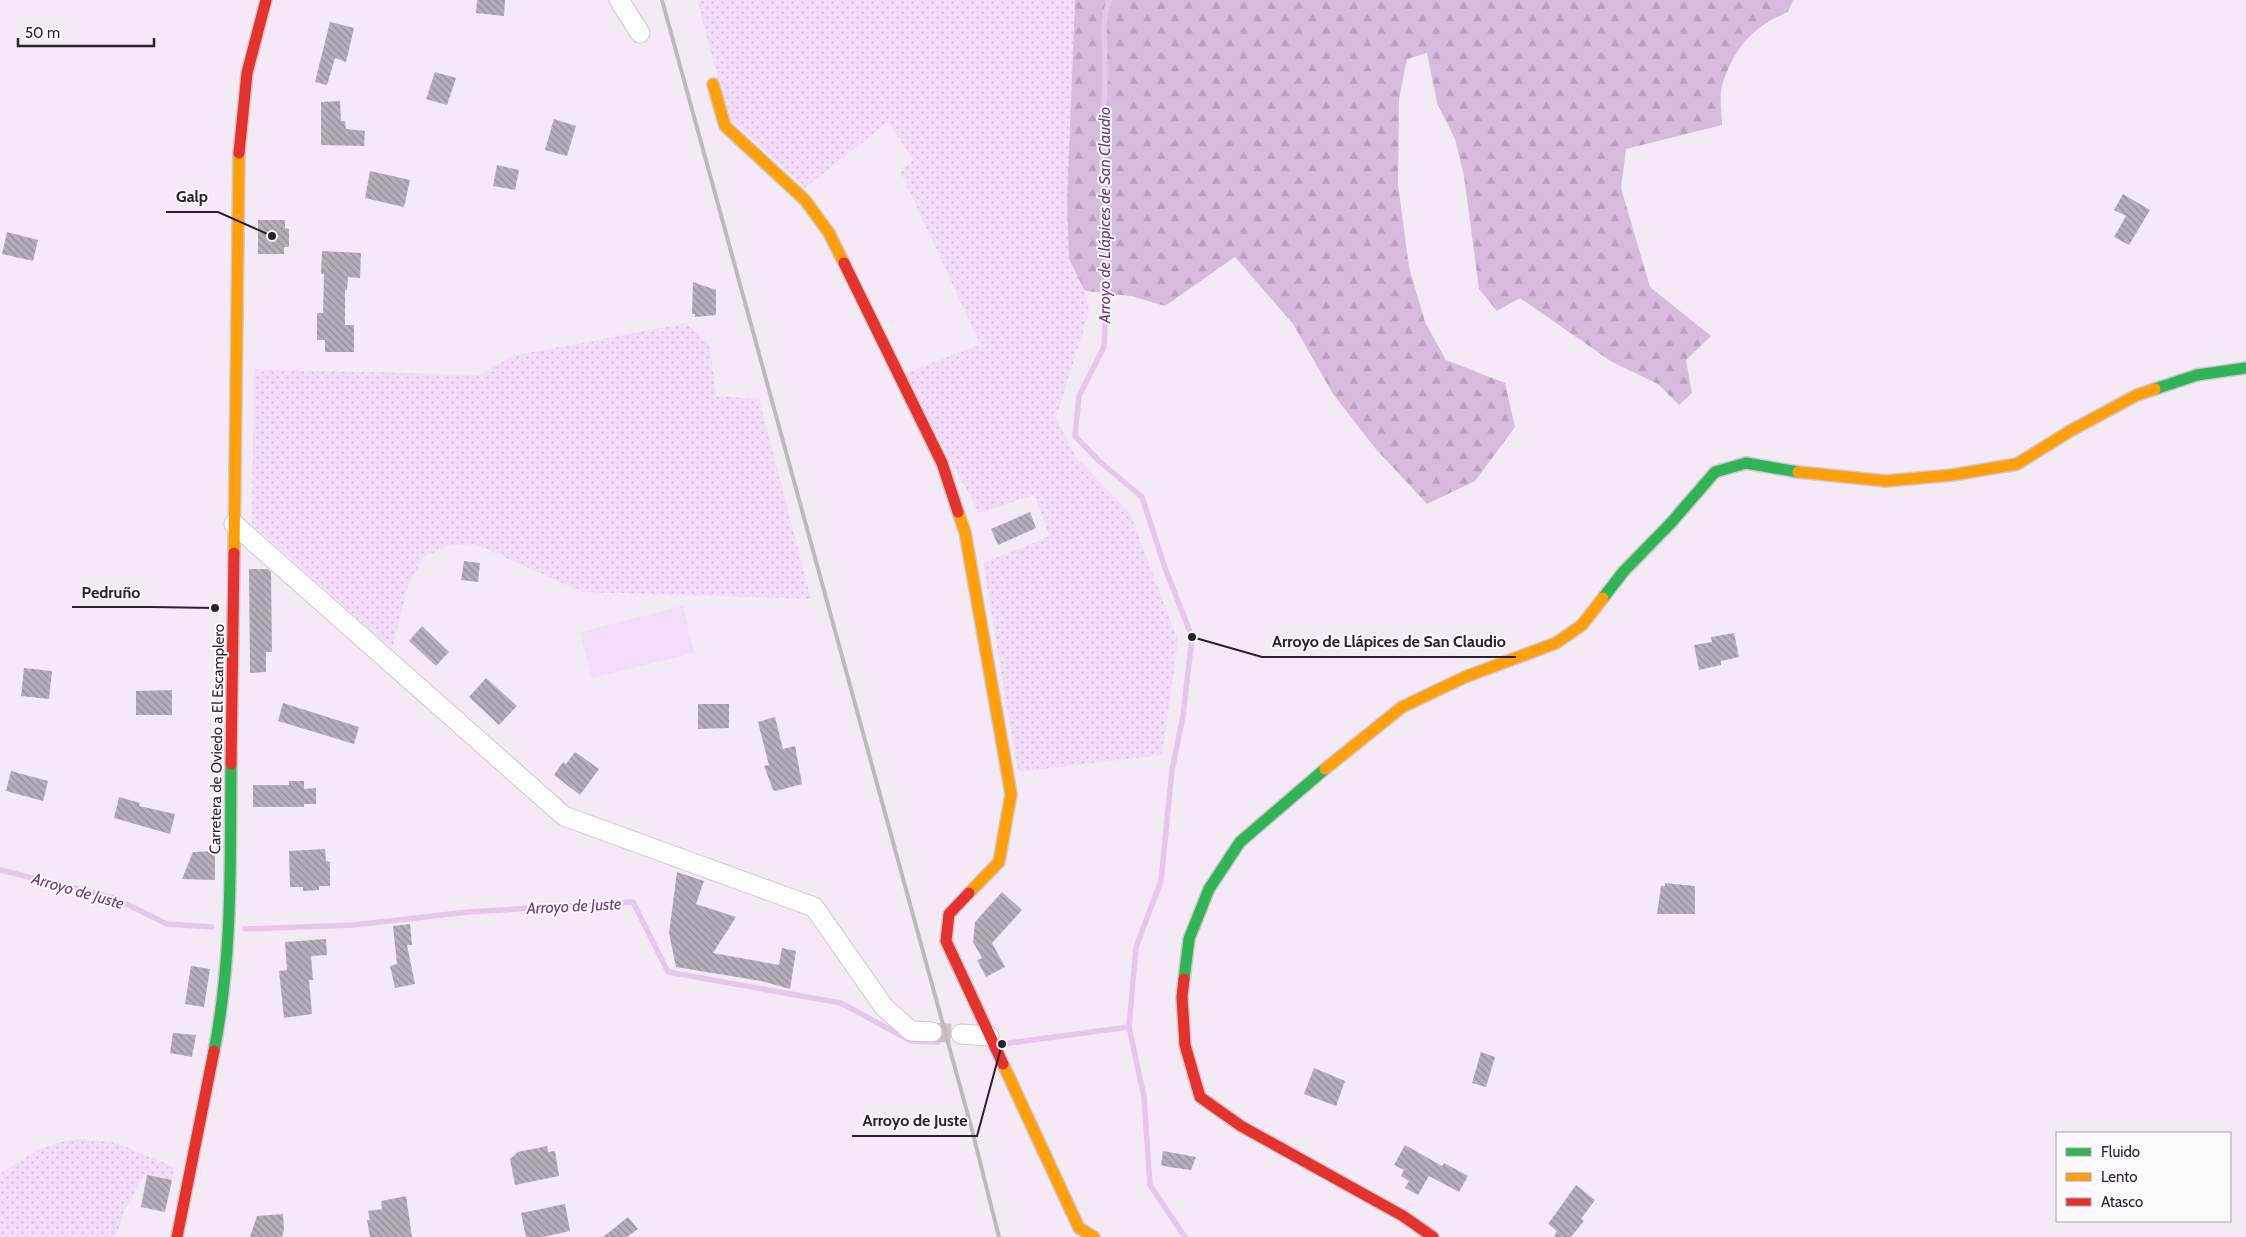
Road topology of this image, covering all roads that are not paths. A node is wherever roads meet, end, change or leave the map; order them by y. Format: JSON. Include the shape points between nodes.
{"nodes":[{"id":1,"x":266,"y":0,"type":"edge"},
{"id":2,"x":619,"y":0,"type":"edge"},
{"id":3,"x":640,"y":33,"type":"dead end"},
{"id":4,"x":713,"y":84,"type":"dead end"},
{"id":5,"x":2246,"y":368,"type":"edge"},
{"id":6,"x":234,"y":524,"type":"junction"},
{"id":7,"x":932,"y":1032,"type":"tunnel mouth"},
{"id":8,"x":961,"y":1034,"type":"tunnel mouth"},
{"id":9,"x":989,"y":1036,"type":"junction"},
{"id":10,"x":177,"y":1237,"type":"edge"},
{"id":11,"x":1094,"y":1237,"type":"edge"},
{"id":12,"x":1433,"y":1237,"type":"edge"}],
"edges":[{"from":1,"to":6,"type":"street","name":"Carretera de Oviedo a El Escamplero","via":[[256,28],[243,88],[239,135]]},
{"from":2,"to":3,"type":"street"},
{"from":4,"to":9,"type":"street","via":[[725,126],[805,200],[829,232],[942,463],[965,532],[1011,794],[999,862],[949,914],[946,941]]},
{"from":5,"to":12,"type":"street","via":[[2196,375],[2137,395],[2017,464],[1952,475],[1886,481],[1746,464],[1715,472],[1624,571],[1582,625],[1556,643],[1465,677],[1402,707],[1240,842],[1209,889],[1189,939],[1182,997],[1185,1045],[1200,1097],[1241,1126],[1403,1216]]},
{"from":6,"to":7,"type":"street","via":[[564,816],[814,907],[884,1007],[912,1031]]},
{"from":6,"to":10,"type":"street","name":"Carretera de Oviedo a El Escamplero","via":[[231,842],[223,1005]]},
{"from":8,"to":9,"type":"street"},
{"from":9,"to":11,"type":"street","via":[[1079,1228]]}]}
